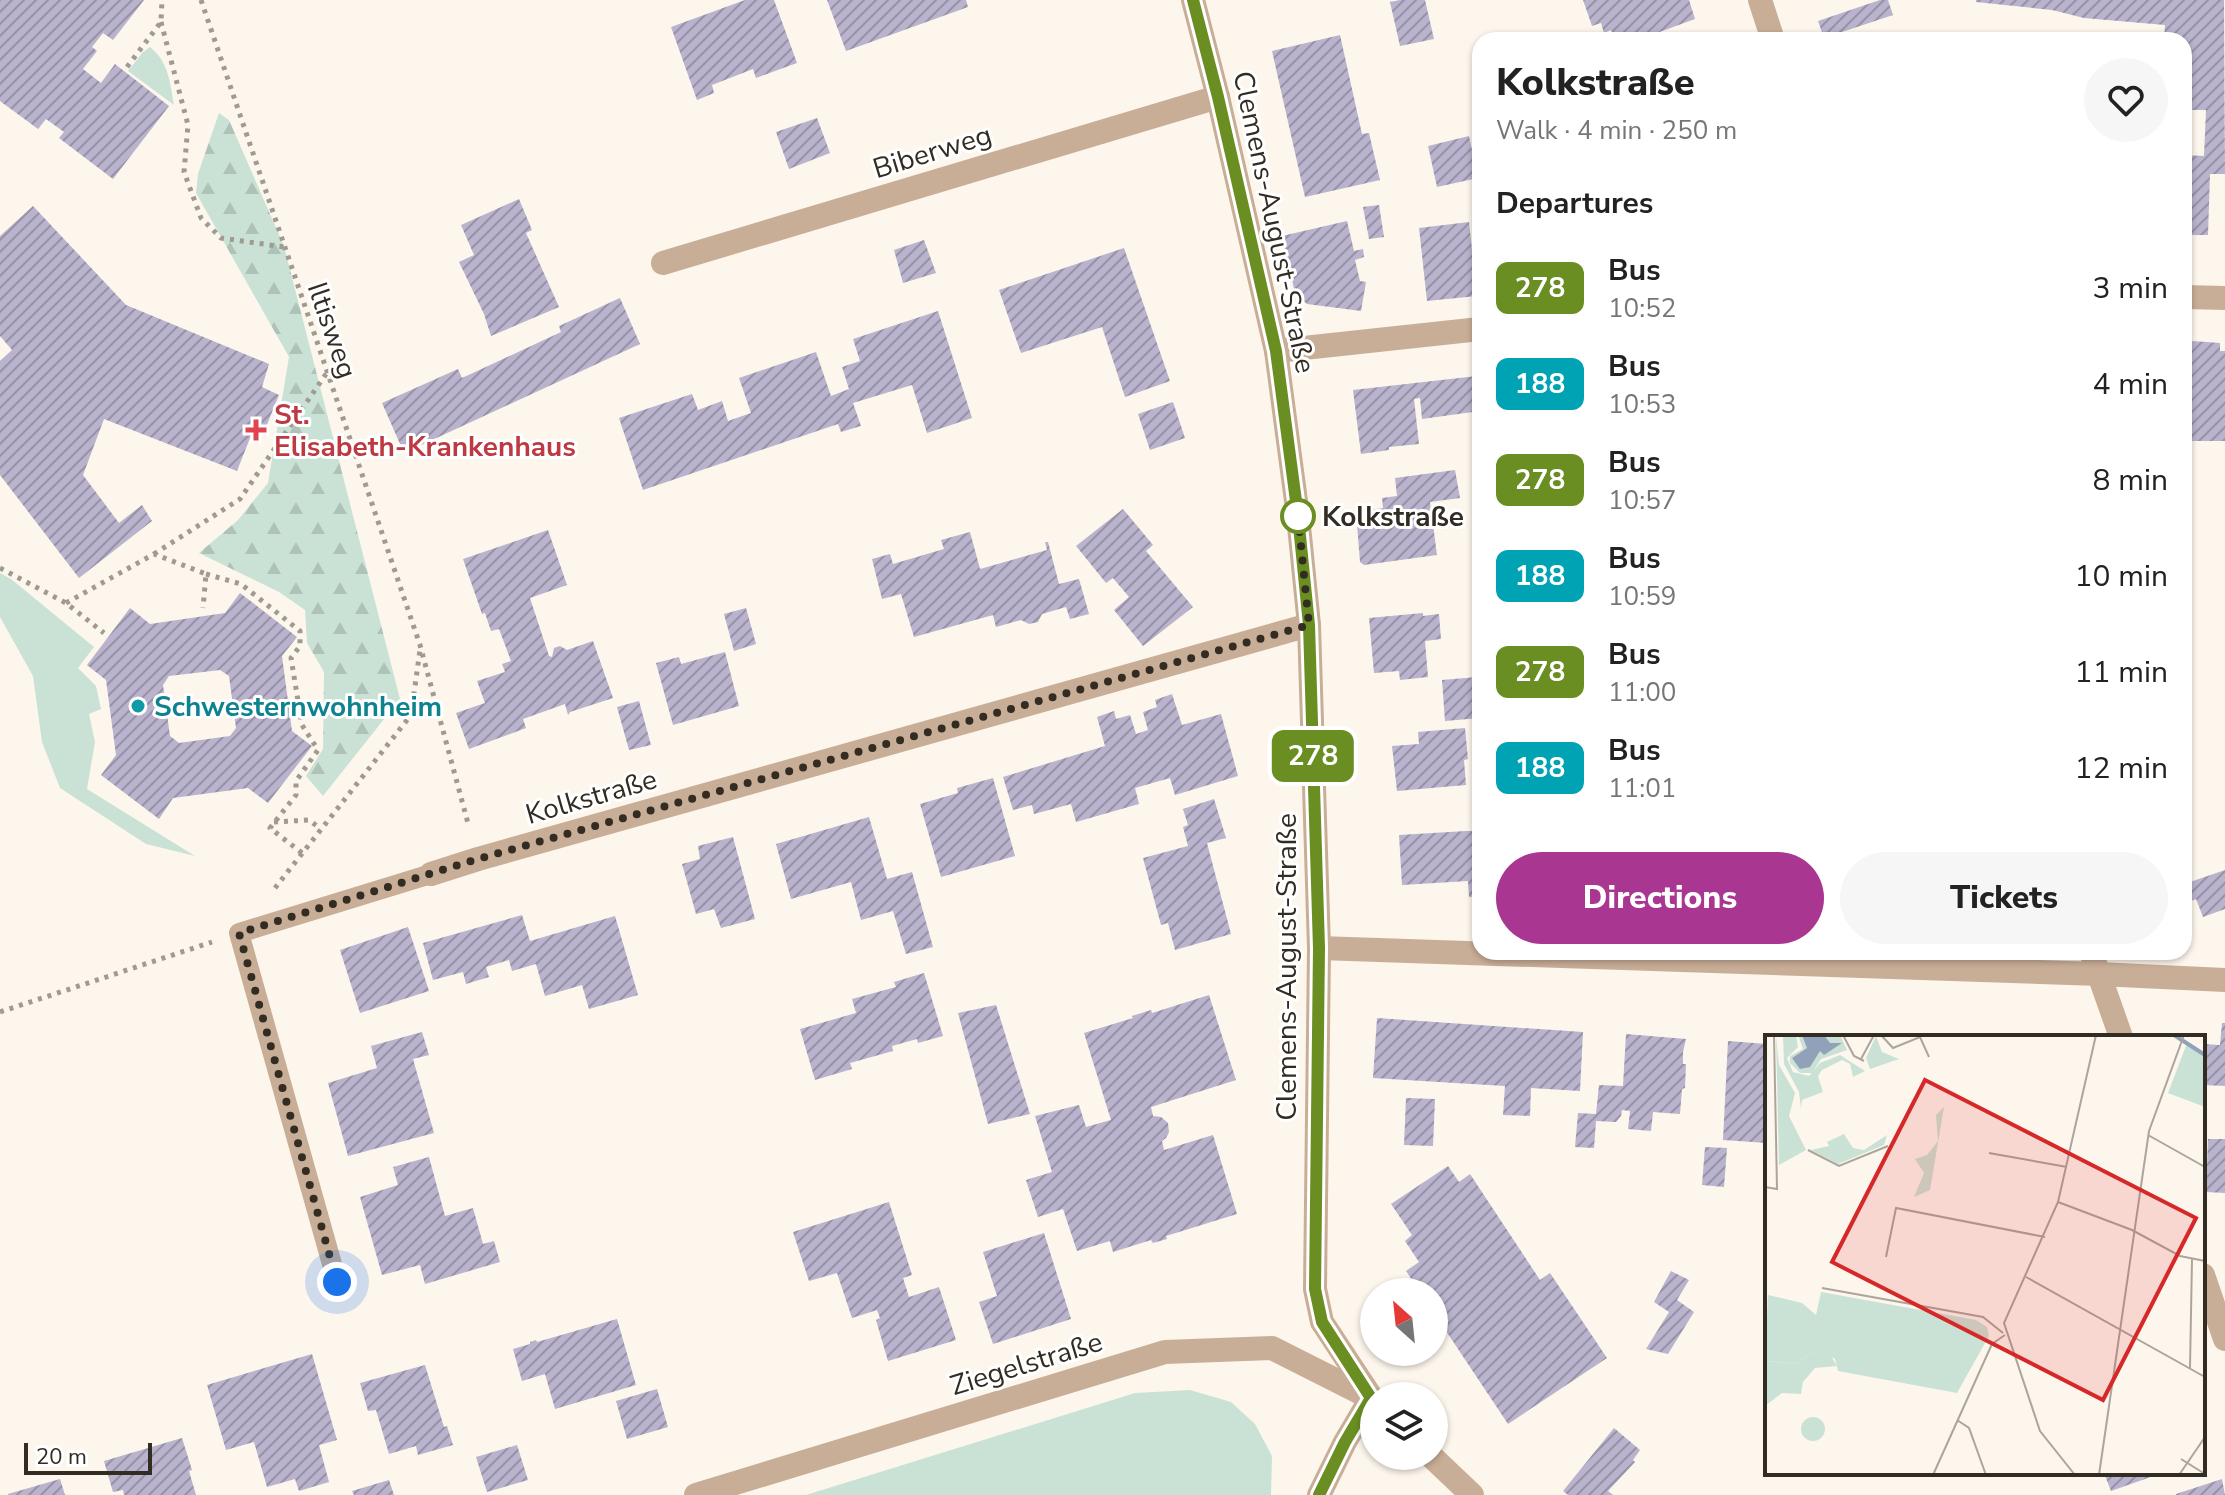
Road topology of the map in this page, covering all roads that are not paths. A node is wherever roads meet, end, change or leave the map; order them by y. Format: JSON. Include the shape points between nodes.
{"nodes":[{"id":1,"x":1193,"y":0,"type":"edge"},
{"id":2,"x":1760,"y":0,"type":"edge"},
{"id":3,"x":1770,"y":32,"type":"edge"},
{"id":4,"x":1218,"y":97,"type":"junction"},
{"id":5,"x":663,"y":263,"type":"dead end"},
{"id":6,"x":2192,"y":297,"type":"edge"},
{"id":7,"x":2225,"y":298,"type":"edge"},
{"id":8,"x":1472,"y":330,"type":"edge"},
{"id":9,"x":1276,"y":351,"type":"junction"},
{"id":10,"x":1309,"y":625,"type":"junction"},
{"id":11,"x":431,"y":874,"type":"joint"},
{"id":12,"x":1319,"y":948,"type":"junction"},
{"id":13,"x":1472,"y":951,"type":"edge"},
{"id":14,"x":1940,"y":960,"type":"edge"},
{"id":15,"x":2095,"y":963,"type":"edge"},
{"id":16,"x":2225,"y":980,"type":"edge"},
{"id":17,"x":2120,"y":1035,"type":"edge"},
{"id":18,"x":2205,"y":1281,"type":"edge"},
{"id":19,"x":337,"y":1282,"type":"dead end"},
{"id":20,"x":2225,"y":1339,"type":"edge"},
{"id":21,"x":1360,"y":1382,"type":"edge"},
{"id":22,"x":1360,"y":1394,"type":"edge"},
{"id":23,"x":1360,"y":1419,"type":"edge"},
{"id":24,"x":1446,"y":1470,"type":"edge"},
{"id":25,"x":696,"y":1495,"type":"edge"},
{"id":26,"x":1319,"y":1495,"type":"edge"},
{"id":27,"x":1472,"y":1495,"type":"edge"}],
"edges":[{"from":1,"to":4,"type":"street","name":"Clemens-August-Straße"},
{"from":2,"to":3,"type":"street"},
{"from":4,"to":5,"type":"street","name":"Biberweg"},
{"from":4,"to":9,"type":"street","name":"Clemens-August-Straße"},
{"from":6,"to":7,"type":"street"},
{"from":8,"to":9,"type":"street"},
{"from":9,"to":10,"type":"street","name":"Clemens-August-Straße"},
{"from":10,"to":11,"type":"street","name":"Kolkstraße"},
{"from":10,"to":12,"type":"street","name":"Clemens-August-Straße"},
{"from":11,"to":19,"type":"lane","name":"Kolkstraße","via":[[239,933]]},
{"from":12,"to":13,"type":"street"},
{"from":12,"to":21,"type":"street","name":"Clemens-August-Straße","via":[[1315,1289],[1322,1322]]},
{"from":14,"to":15,"type":"street"},
{"from":15,"to":16,"type":"street"},
{"from":15,"to":17,"type":"street"},
{"from":18,"to":20,"type":"street"},
{"from":22,"to":25,"type":"street","name":"Ziegelstraße","via":[[1272,1348],[1165,1352]]},
{"from":23,"to":26,"type":"street"},
{"from":24,"to":27,"type":"street"}]}
